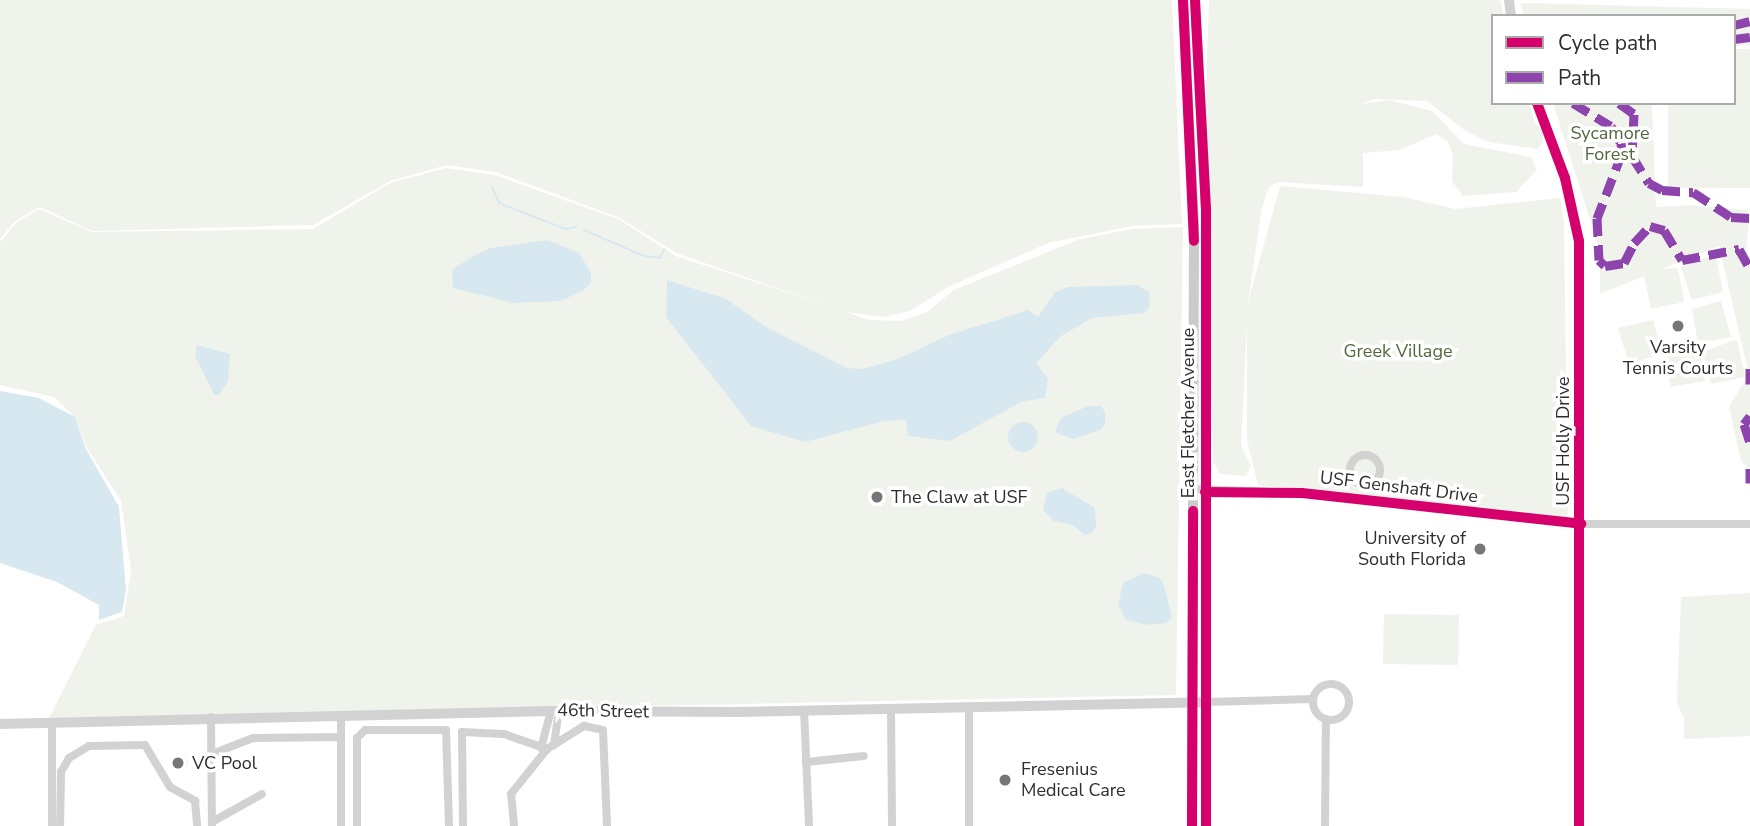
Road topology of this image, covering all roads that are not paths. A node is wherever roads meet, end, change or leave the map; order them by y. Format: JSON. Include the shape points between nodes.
{"nodes":[{"id":1,"x":1183,"y":0,"type":"edge"},
{"id":2,"x":1195,"y":0,"type":"edge"},
{"id":3,"x":1538,"y":105,"type":"edge"},
{"id":4,"x":1205,"y":478,"type":"junction"},
{"id":5,"x":1364,"y":485,"type":"dead end"},
{"id":6,"x":1203,"y":491,"type":"junction"},
{"id":7,"x":1223,"y":492,"type":"junction"},
{"id":8,"x":1364,"y":499,"type":"junction"},
{"id":9,"x":1581,"y":524,"type":"junction"},
{"id":10,"x":1750,"y":524,"type":"edge"},
{"id":11,"x":1313,"y":699,"type":"junction"},
{"id":12,"x":1192,"y":702,"type":"junction"},
{"id":13,"x":1206,"y":702,"type":"junction"},
{"id":14,"x":969,"y":706,"type":"junction"},
{"id":15,"x":891,"y":708,"type":"junction"},
{"id":16,"x":804,"y":710,"type":"junction"},
{"id":17,"x":555,"y":711,"type":"junction"},
{"id":18,"x":449,"y":712,"type":"junction"},
{"id":19,"x":389,"y":714,"type":"junction"},
{"id":20,"x":341,"y":715,"type":"junction"},
{"id":21,"x":211,"y":718,"type":"junction"},
{"id":22,"x":1326,"y":719,"type":"junction"},
{"id":23,"x":0,"y":724,"type":"edge"},
{"id":24,"x":52,"y":724,"type":"junction"},
{"id":25,"x":390,"y":730,"type":"junction"},
{"id":26,"x":449,"y":732,"type":"junction"},
{"id":27,"x":341,"y":737,"type":"junction"},
{"id":28,"x":545,"y":747,"type":"junction"},
{"id":29,"x":212,"y":754,"type":"junction"},
{"id":30,"x":864,"y":756,"type":"dead end"},
{"id":31,"x":806,"y":762,"type":"junction"},
{"id":32,"x":262,"y":794,"type":"dead end"},
{"id":33,"x":212,"y":824,"type":"edge"},
{"id":34,"x":57,"y":825,"type":"edge"},
{"id":35,"x":197,"y":826,"type":"edge"},
{"id":36,"x":341,"y":826,"type":"edge"},
{"id":37,"x":357,"y":826,"type":"edge"},
{"id":38,"x":449,"y":826,"type":"edge"},
{"id":39,"x":463,"y":826,"type":"edge"},
{"id":40,"x":514,"y":826,"type":"edge"},
{"id":41,"x":607,"y":826,"type":"edge"},
{"id":42,"x":809,"y":826,"type":"edge"},
{"id":43,"x":892,"y":826,"type":"edge"},
{"id":44,"x":969,"y":826,"type":"edge"},
{"id":45,"x":1192,"y":826,"type":"edge"},
{"id":46,"x":1206,"y":826,"type":"edge"},
{"id":47,"x":1325,"y":826,"type":"edge"},
{"id":48,"x":1581,"y":826,"type":"edge"}],
"edges":[{"from":1,"to":6,"type":"main road","name":"East Fletcher Avenue"},
{"from":2,"to":4,"type":"main road","name":"East Fletcher Avenue","via":[[1206,208]]},
{"from":3,"to":9,"type":"street","name":"USF Holly Drive","via":[[1566,178],[1579,241]]},
{"from":4,"to":6,"type":"main road","name":"East Fletcher Avenue"},
{"from":4,"to":7,"type":"street"},
{"from":5,"to":8,"type":"street"},
{"from":6,"to":7,"type":"street","name":"USF Genshaft Drive"},
{"from":6,"to":12,"type":"main road","name":"East Fletcher Avenue"},
{"from":6,"to":13,"type":"main road","name":"East Fletcher Avenue"},
{"from":7,"to":8,"type":"street","name":"USF Genshaft Drive"},
{"from":8,"to":9,"type":"street","name":"USF Genshaft Drive"},
{"from":9,"to":10,"type":"street","name":"USF Genshaft Drive"},
{"from":9,"to":48,"type":"street","name":"USF Holly Drive"},
{"from":11,"to":13,"type":"street"},
{"from":11,"to":22,"type":"street","via":[[1315,711]]},
{"from":11,"to":22,"type":"street","via":[[1318,689],[1329,684],[1340,686],[1348,695],[1345,713]]},
{"from":12,"to":13,"type":"street","name":"46th Street"},
{"from":12,"to":14,"type":"street","name":"46th Street"},
{"from":12,"to":45,"type":"main road","name":"East Fletcher Avenue"},
{"from":13,"to":46,"type":"main road","name":"East Fletcher Avenue"},
{"from":14,"to":15,"type":"street","name":"46th Street"},
{"from":14,"to":44,"type":"street"},
{"from":15,"to":16,"type":"street","name":"46th Street"},
{"from":15,"to":43,"type":"street"},
{"from":16,"to":17,"type":"street","name":"46th Street"},
{"from":16,"to":31,"type":"street"},
{"from":17,"to":18,"type":"street","name":"46th Street"},
{"from":17,"to":28,"type":"street"},
{"from":17,"to":28,"type":"street"},
{"from":18,"to":19,"type":"street","name":"46th Street"},
{"from":18,"to":26,"type":"street"},
{"from":19,"to":20,"type":"street","name":"46th Street"},
{"from":19,"to":25,"type":"street"},
{"from":20,"to":21,"type":"street","name":"46th Street"},
{"from":20,"to":27,"type":"street"},
{"from":21,"to":24,"type":"street","name":"46th Street"},
{"from":21,"to":29,"type":"street"},
{"from":22,"to":47,"type":"street"},
{"from":23,"to":24,"type":"street","name":"46th Street"},
{"from":24,"to":34,"type":"street"},
{"from":25,"to":26,"type":"street"},
{"from":25,"to":37,"type":"street","via":[[365,730],[357,738]]},
{"from":26,"to":38,"type":"street"},
{"from":27,"to":29,"type":"street","via":[[253,737]]},
{"from":27,"to":36,"type":"street"},
{"from":28,"to":39,"type":"street","via":[[504,734],[462,732]]},
{"from":28,"to":40,"type":"street","via":[[511,794]]},
{"from":28,"to":41,"type":"street","via":[[584,726],[603,730]]},
{"from":29,"to":33,"type":"street"},
{"from":30,"to":31,"type":"street"},
{"from":31,"to":42,"type":"street"},
{"from":32,"to":33,"type":"street"},
{"from":34,"to":35,"type":"street","via":[[61,772],[69,758],[89,746],[145,745],[153,751],[170,787],[195,801]]}]}
